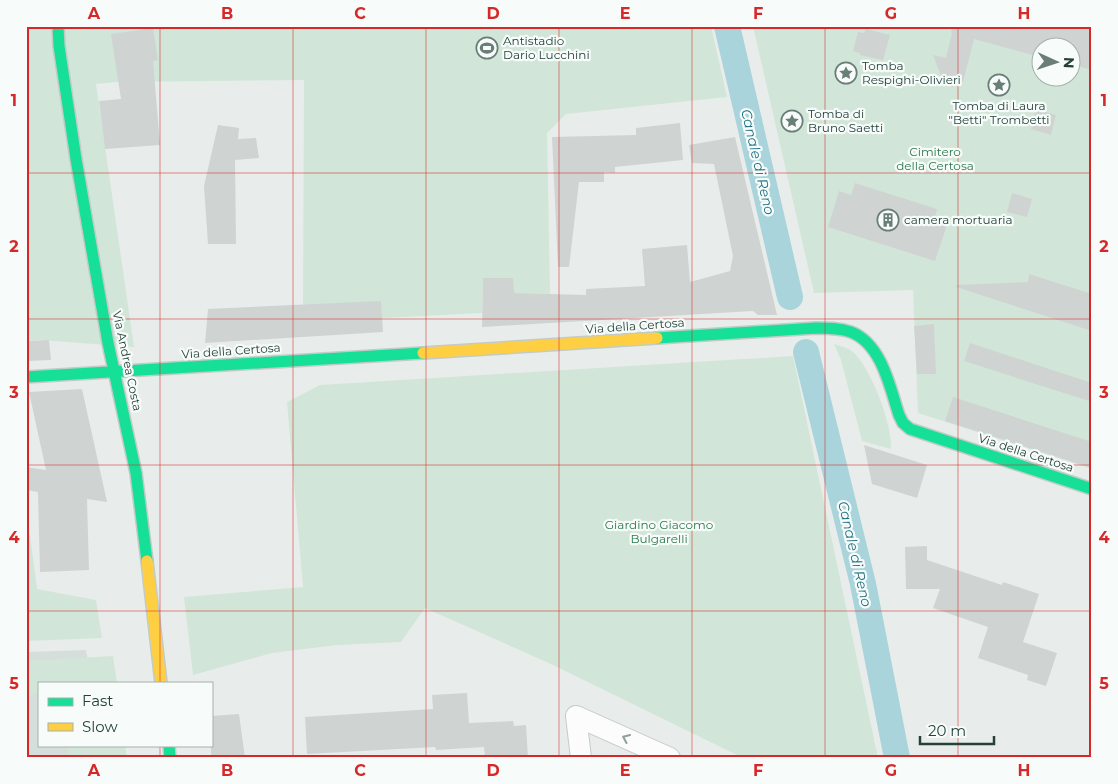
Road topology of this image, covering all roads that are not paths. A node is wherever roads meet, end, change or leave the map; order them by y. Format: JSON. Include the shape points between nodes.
{"nodes":[{"id":1,"x":49,"y":26,"type":"edge"},
{"id":2,"x":58,"y":26,"type":"edge"},
{"id":3,"x":59,"y":46,"type":"junction"},
{"id":4,"x":114,"y":372,"type":"junction"},
{"id":5,"x":26,"y":377,"type":"edge"},
{"id":6,"x":1092,"y":489,"type":"edge"},
{"id":7,"x":161,"y":682,"type":"edge"},
{"id":8,"x":581,"y":758,"type":"edge"},
{"id":9,"x":670,"y":758,"type":"edge"}],
"edges":[{"from":1,"to":3,"type":"street","name":"Via Andrea Costa"},
{"from":2,"to":3,"type":"street","name":"Via Andrea Costa"},
{"from":3,"to":4,"type":"street","name":"Via Andrea Costa"},
{"from":4,"to":5,"type":"street","name":"Via della Certosa"},
{"from":4,"to":6,"type":"street","name":"Via della Certosa","via":[[777,331],[840,330],[850,332],[873,349],[899,415],[910,429]]},
{"from":4,"to":7,"type":"street","name":"Via Andrea Costa","via":[[136,473]]},
{"from":9,"to":8,"type":"street","one_way":true,"via":[[576,716]]}]}
